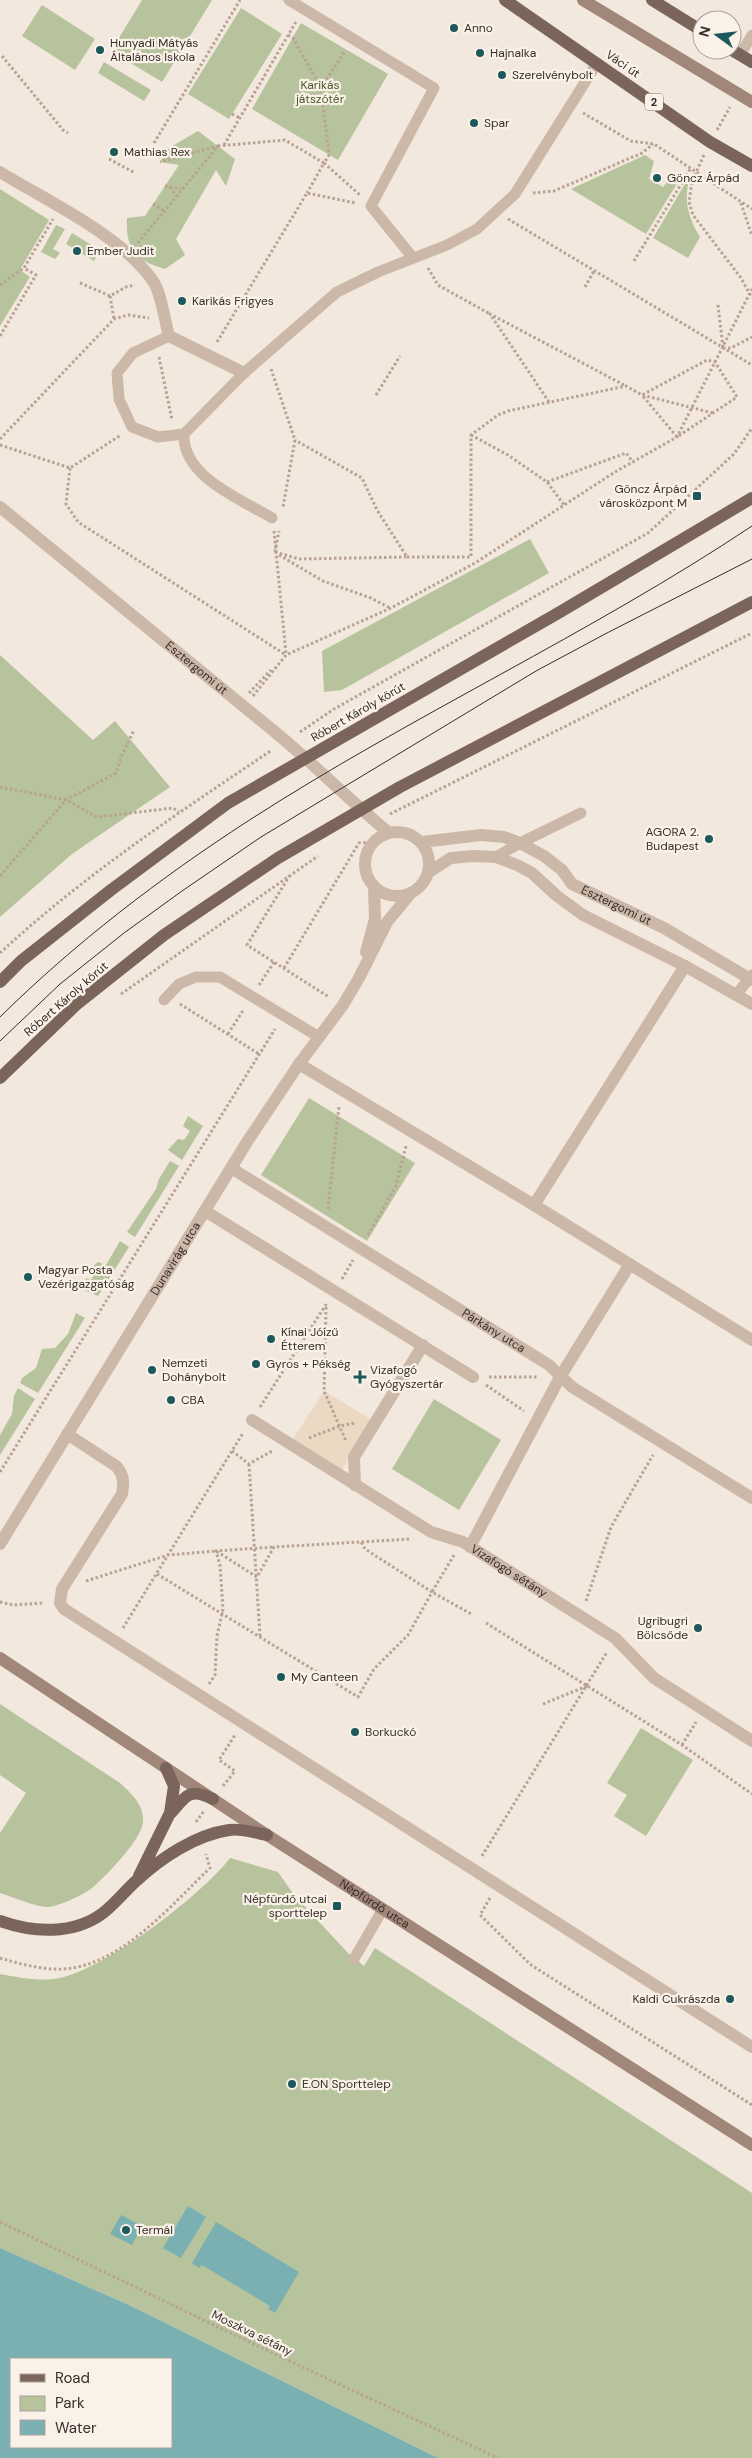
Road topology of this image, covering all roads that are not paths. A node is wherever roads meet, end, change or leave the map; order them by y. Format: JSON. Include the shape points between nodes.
{"nodes":[{"id":1,"x":289,"y":0,"type":"edge"},
{"id":2,"x":505,"y":0,"type":"edge"},
{"id":3,"x":583,"y":0,"type":"edge"},
{"id":4,"x":652,"y":0,"type":"edge"},
{"id":5,"x":692,"y":25,"type":"edge"},
{"id":6,"x":752,"y":35,"type":"edge"},
{"id":7,"x":742,"y":46,"type":"edge"},
{"id":8,"x":597,"y":62,"type":"junction"},
{"id":9,"x":752,"y":102,"type":"edge"},
{"id":10,"x":752,"y":166,"type":"edge"},
{"id":11,"x":0,"y":172,"type":"edge"},
{"id":12,"x":417,"y":256,"type":"junction"},
{"id":13,"x":169,"y":336,"type":"junction"},
{"id":14,"x":244,"y":373,"type":"junction"},
{"id":15,"x":184,"y":434,"type":"junction"},
{"id":16,"x":752,"y":498,"type":"edge"},
{"id":17,"x":0,"y":507,"type":"edge"},
{"id":18,"x":278,"y":519,"type":"road end"},
{"id":19,"x":752,"y":602,"type":"edge"},
{"id":20,"x":581,"y":813,"type":"dead end"},
{"id":21,"x":388,"y":832,"type":"junction"},
{"id":22,"x":422,"y":842,"type":"junction"},
{"id":23,"x":520,"y":843,"type":"junction"},
{"id":24,"x":496,"y":857,"type":"junction"},
{"id":25,"x":429,"y":872,"type":"junction"},
{"id":26,"x":374,"y":886,"type":"junction"},
{"id":27,"x":411,"y":893,"type":"junction"},
{"id":28,"x":685,"y":966,"type":"junction"},
{"id":29,"x":359,"y":978,"type":"junction"},
{"id":30,"x":751,"y":978,"type":"edge"},
{"id":31,"x":0,"y":982,"type":"edge"},
{"id":32,"x":736,"y":995,"type":"junction"},
{"id":33,"x":166,"y":998,"type":"road end"},
{"id":34,"x":752,"y":1004,"type":"edge"},
{"id":35,"x":319,"y":1037,"type":"junction"},
{"id":36,"x":299,"y":1064,"type":"junction"},
{"id":37,"x":0,"y":1078,"type":"edge"},
{"id":38,"x":231,"y":1168,"type":"junction"},
{"id":39,"x":534,"y":1205,"type":"junction"},
{"id":40,"x":205,"y":1211,"type":"junction"},
{"id":41,"x":630,"y":1264,"type":"junction"},
{"id":42,"x":752,"y":1340,"type":"edge"},
{"id":43,"x":424,"y":1345,"type":"junction"},
{"id":44,"x":473,"y":1377,"type":"road end"},
{"id":45,"x":560,"y":1377,"type":"junction"},
{"id":46,"x":252,"y":1420,"type":"road end"},
{"id":47,"x":68,"y":1434,"type":"junction"},
{"id":48,"x":355,"y":1485,"type":"junction"},
{"id":49,"x":752,"y":1498,"type":"edge"},
{"id":50,"x":0,"y":1544,"type":"edge"},
{"id":51,"x":466,"y":1544,"type":"junction"},
{"id":52,"x":0,"y":1658,"type":"edge"},
{"id":53,"x":752,"y":1741,"type":"edge"},
{"id":54,"x":166,"y":1768,"type":"junction"},
{"id":55,"x":213,"y":1799,"type":"junction"},
{"id":56,"x":170,"y":1813,"type":"junction"},
{"id":57,"x":267,"y":1835,"type":"junction"},
{"id":58,"x":136,"y":1880,"type":"junction"},
{"id":59,"x":383,"y":1909,"type":"junction"},
{"id":60,"x":0,"y":1921,"type":"edge"},
{"id":61,"x":354,"y":1958,"type":"dead end"},
{"id":62,"x":752,"y":2047,"type":"edge"},
{"id":63,"x":752,"y":2145,"type":"edge"}],
"edges":[{"from":1,"to":12,"type":"lane","via":[[434,88],[372,205]]},
{"from":2,"to":8,"type":"main road","name":"Váci út","number":"2"},
{"from":3,"to":9,"type":"street"},
{"from":4,"to":5,"type":"main road"},
{"from":6,"to":7,"type":"lane"},
{"from":8,"to":10,"type":"main road","name":"Váci út","number":"2","via":[[710,142]]},
{"from":8,"to":12,"type":"lane","via":[[515,194],[477,229]]},
{"from":11,"to":13,"type":"street","via":[[98,232],[128,255],[154,282]]},
{"from":12,"to":14,"type":"lane","via":[[337,292]]},
{"from":13,"to":14,"type":"street"},
{"from":13,"to":15,"type":"lane","via":[[133,353],[117,373],[119,399],[132,427],[158,437]]},
{"from":14,"to":15,"type":"lane"},
{"from":15,"to":18,"type":"lane","via":[[183,447],[192,463],[212,482]]},
{"from":16,"to":31,"type":"main road","name":"Róbert Károly körút","via":[[228,803],[111,890],[21,961]]},
{"from":17,"to":21,"type":"street","name":"Esztergomi út","via":[[276,732]]},
{"from":19,"to":37,"type":"main road","name":"Róbert Károly körút","via":[[400,786],[278,858],[164,935],[77,1004]]},
{"from":20,"to":23,"type":"lane"},
{"from":21,"to":22,"type":"street","via":[[412,834]]},
{"from":21,"to":26,"type":"street","via":[[372,842],[365,860],[365,869]]},
{"from":22,"to":23,"type":"street","name":"Esztergomi út","via":[[481,835]]},
{"from":22,"to":25,"type":"street","via":[[429,856]]},
{"from":23,"to":24,"type":"lane"},
{"from":23,"to":30,"type":"street","name":"Esztergomi út","via":[[562,870],[572,884],[664,928]]},
{"from":24,"to":25,"type":"street","name":"Esztergomi út","via":[[451,858]]},
{"from":24,"to":28,"type":"street","name":"Esztergomi út","via":[[532,873],[583,914]]},
{"from":25,"to":27,"type":"street","name":"Esztergomi út","via":[[422,885]]},
{"from":26,"to":27,"type":"street","via":[[391,896]]},
{"from":26,"to":29,"type":"street","name":"Dunavirág utca","via":[[375,919]]},
{"from":27,"to":29,"type":"street","name":"Dunavirág utca","via":[[387,922]]},
{"from":28,"to":32,"type":"street","name":"Esztergomi út"},
{"from":28,"to":39,"type":"street"},
{"from":29,"to":35,"type":"street","name":"Dunavirág utca"},
{"from":30,"to":32,"type":"lane"},
{"from":32,"to":34,"type":"street","name":"Esztergomi út"},
{"from":33,"to":35,"type":"lane","via":[[180,984],[196,977],[220,977]]},
{"from":35,"to":36,"type":"street","name":"Dunavirág utca"},
{"from":36,"to":38,"type":"street","name":"Dunavirág utca"},
{"from":36,"to":39,"type":"street"},
{"from":38,"to":40,"type":"street","name":"Dunavirág utca"},
{"from":38,"to":45,"type":"street","name":"Párkány utca","via":[[548,1365]]},
{"from":39,"to":41,"type":"street"},
{"from":40,"to":43,"type":"street"},
{"from":40,"to":47,"type":"street","name":"Dunavirág utca"},
{"from":41,"to":42,"type":"street"},
{"from":41,"to":45,"type":"street"},
{"from":43,"to":44,"type":"street"},
{"from":43,"to":48,"type":"street","via":[[354,1457]]},
{"from":45,"to":49,"type":"street","name":"Párkány utca"},
{"from":45,"to":51,"type":"street"},
{"from":46,"to":48,"type":"street","name":"Vizafogó sétány"},
{"from":47,"to":50,"type":"street","name":"Dunavirág utca"},
{"from":47,"to":62,"type":"street","via":[[116,1466],[124,1483],[122,1494],[62,1589],[60,1603],[64,1609]]},
{"from":48,"to":51,"type":"street","name":"Vizafogó sétány","via":[[432,1532]]},
{"from":51,"to":53,"type":"street","name":"Vizafogó sétány","via":[[615,1638],[654,1678]]},
{"from":52,"to":54,"type":"street","name":"Népfürdő utca"},
{"from":54,"to":55,"type":"street","name":"Népfürdő utca"},
{"from":54,"to":56,"type":"main road","via":[[174,1786]]},
{"from":55,"to":56,"type":"main road","via":[[198,1792],[185,1795]]},
{"from":55,"to":57,"type":"street","name":"Népfürdő utca"},
{"from":56,"to":58,"type":"main road"},
{"from":57,"to":58,"type":"main road","via":[[230,1830],[201,1838]]},
{"from":57,"to":59,"type":"street","name":"Népfürdő utca"},
{"from":58,"to":60,"type":"main road","via":[[102,1914],[72,1928],[42,1930]]},
{"from":59,"to":61,"type":"lane"},
{"from":59,"to":63,"type":"street","name":"Népfürdő utca"}]}
